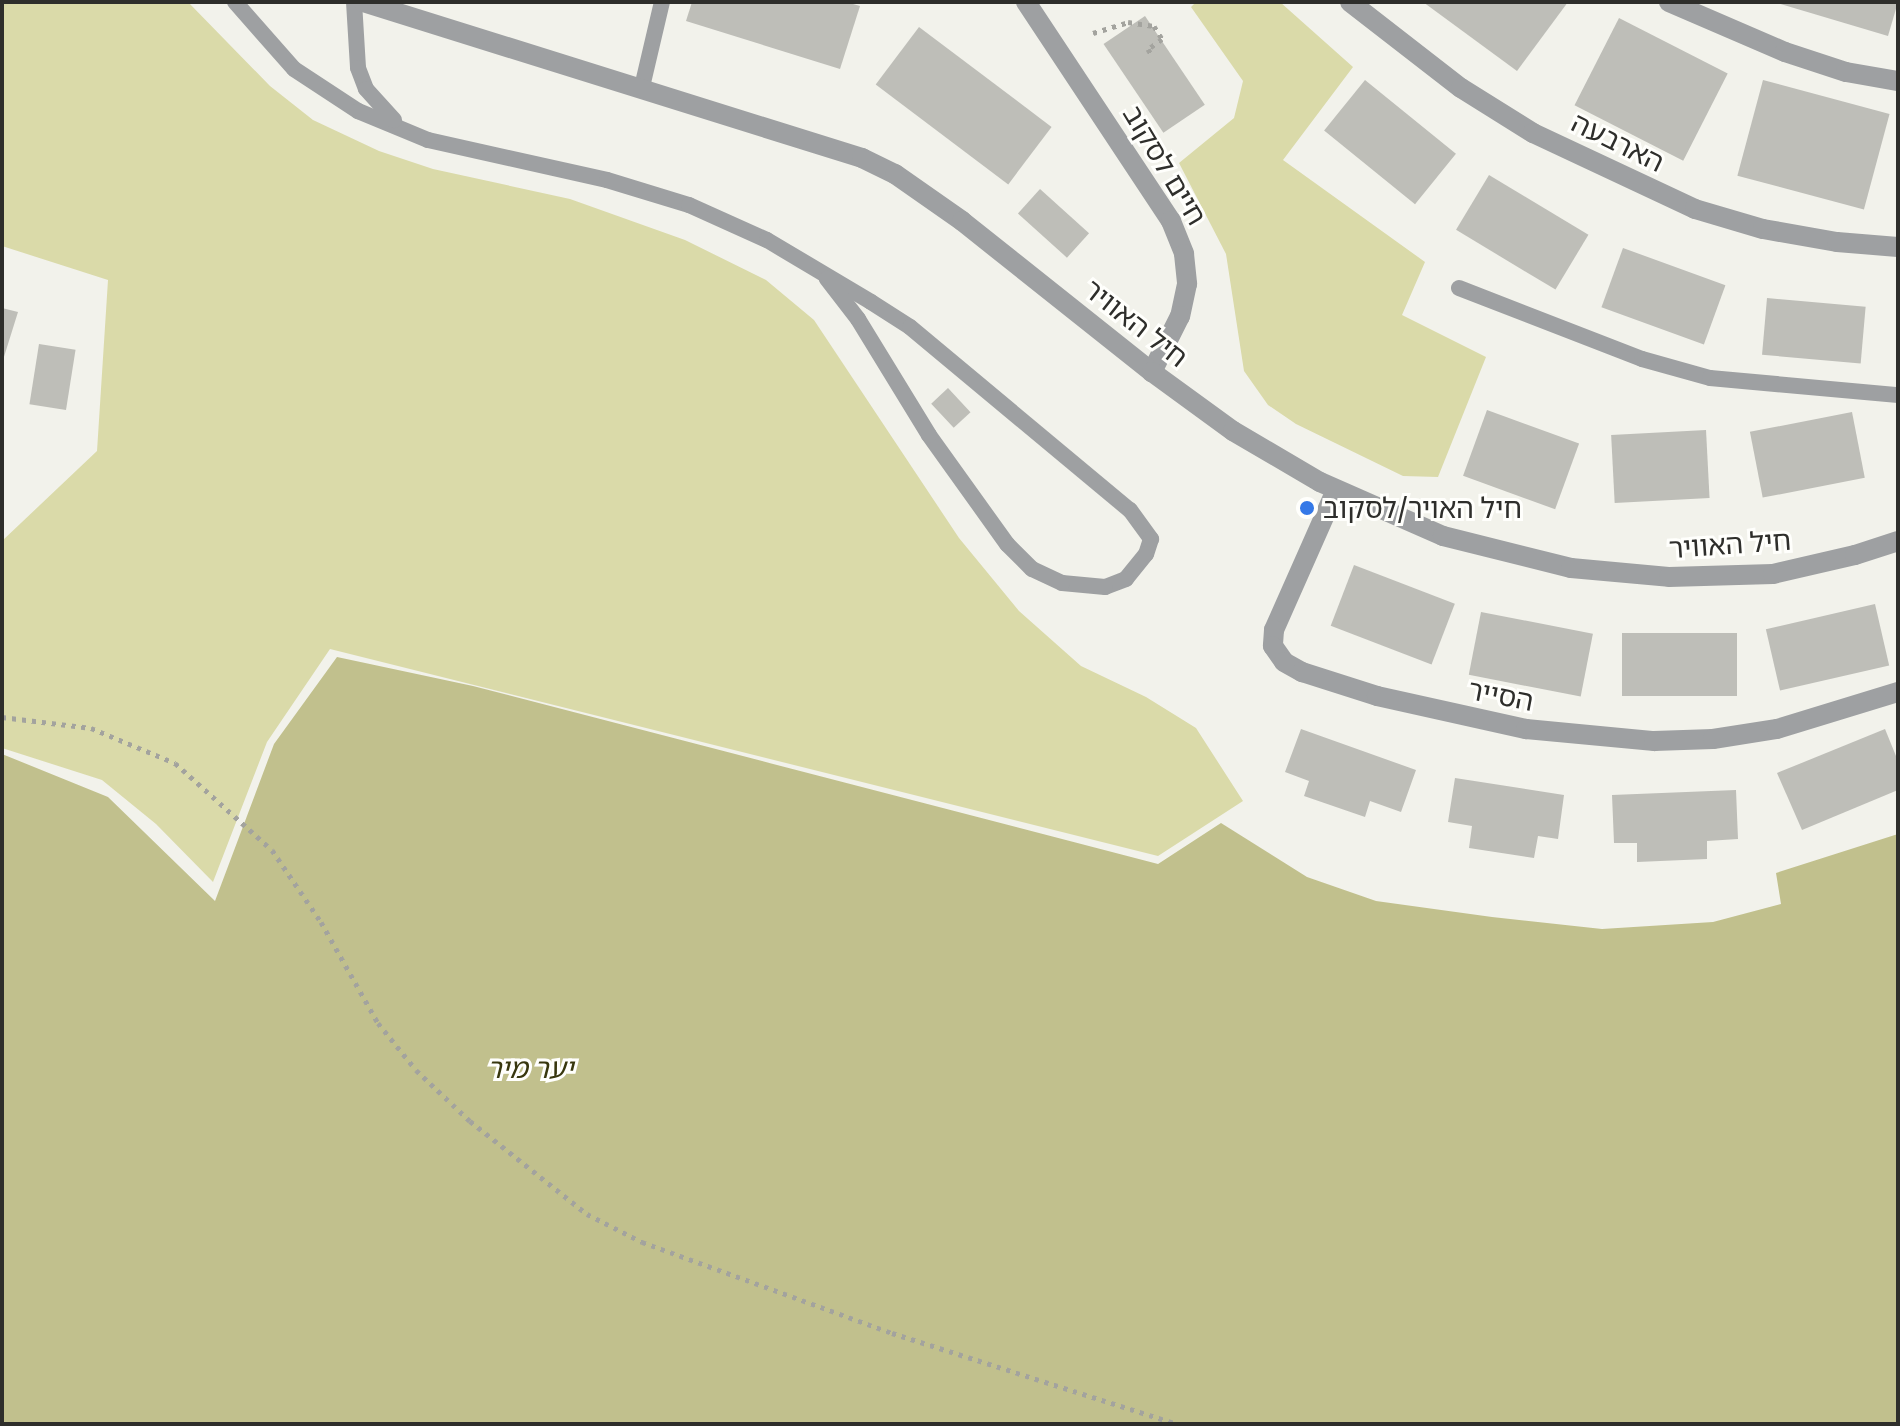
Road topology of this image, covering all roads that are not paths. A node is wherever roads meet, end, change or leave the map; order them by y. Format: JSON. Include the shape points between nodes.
{"nodes":[{"id":1,"x":235,"y":2,"type":"edge"},
{"id":2,"x":354,"y":2,"type":"edge"},
{"id":3,"x":363,"y":2,"type":"edge"},
{"id":4,"x":662,"y":2,"type":"edge"},
{"id":5,"x":1026,"y":2,"type":"edge"},
{"id":6,"x":1350,"y":2,"type":"edge"},
{"id":7,"x":1669,"y":2,"type":"edge"},
{"id":8,"x":1898,"y":81,"type":"edge"},
{"id":9,"x":642,"y":87,"type":"junction"},
{"id":10,"x":406,"y":130,"type":"junction"},
{"id":11,"x":1898,"y":247,"type":"edge"},
{"id":12,"x":827,"y":279,"type":"junction"},
{"id":13,"x":1459,"y":288,"type":"dead end"},
{"id":14,"x":1152,"y":372,"type":"junction"},
{"id":15,"x":1898,"y":395,"type":"edge"},
{"id":16,"x":1336,"y":490,"type":"junction"},
{"id":17,"x":1898,"y":541,"type":"edge"},
{"id":18,"x":1898,"y":692,"type":"edge"}],
"edges":[{"from":1,"to":10,"type":"lane","via":[[294,69],[358,111]]},
{"from":2,"to":10,"type":"lane","via":[[355,45],[366,89]]},
{"from":3,"to":9,"type":"street","name":"חיל האוויר"},
{"from":4,"to":9,"type":"lane"},
{"from":5,"to":14,"type":"street","name":"חיים לסקוב","via":[[1171,221],[1184,254],[1187,284],[1180,316]]},
{"from":6,"to":11,"type":"street","name":"הארבעה","via":[[1461,88],[1533,133],[1695,209],[1792,234]]},
{"from":7,"to":8,"type":"street","via":[[1785,52],[1846,72]]},
{"from":9,"to":14,"type":"street","name":"חיל האוויר","via":[[835,147],[895,174]]},
{"from":10,"to":12,"type":"lane","via":[[428,140],[607,180],[689,205],[767,240]]},
{"from":12,"to":12,"type":"lane","via":[[1007,544],[1032,569],[1062,583],[1105,587],[1126,579],[1151,539],[1130,510],[910,327]]},
{"from":13,"to":15,"type":"lane","via":[[1642,359],[1710,378]]},
{"from":14,"to":16,"type":"street","name":"חיל האוויר","via":[[1233,431]]},
{"from":16,"to":17,"type":"street","name":"חיל האוויר","via":[[1443,536],[1507,554],[1627,575],[1773,574]]},
{"from":16,"to":18,"type":"street","name":"הסייר","via":[[1274,630],[1273,646],[1284,662],[1302,672],[1377,696],[1526,729],[1654,741],[1777,729]]}]}
